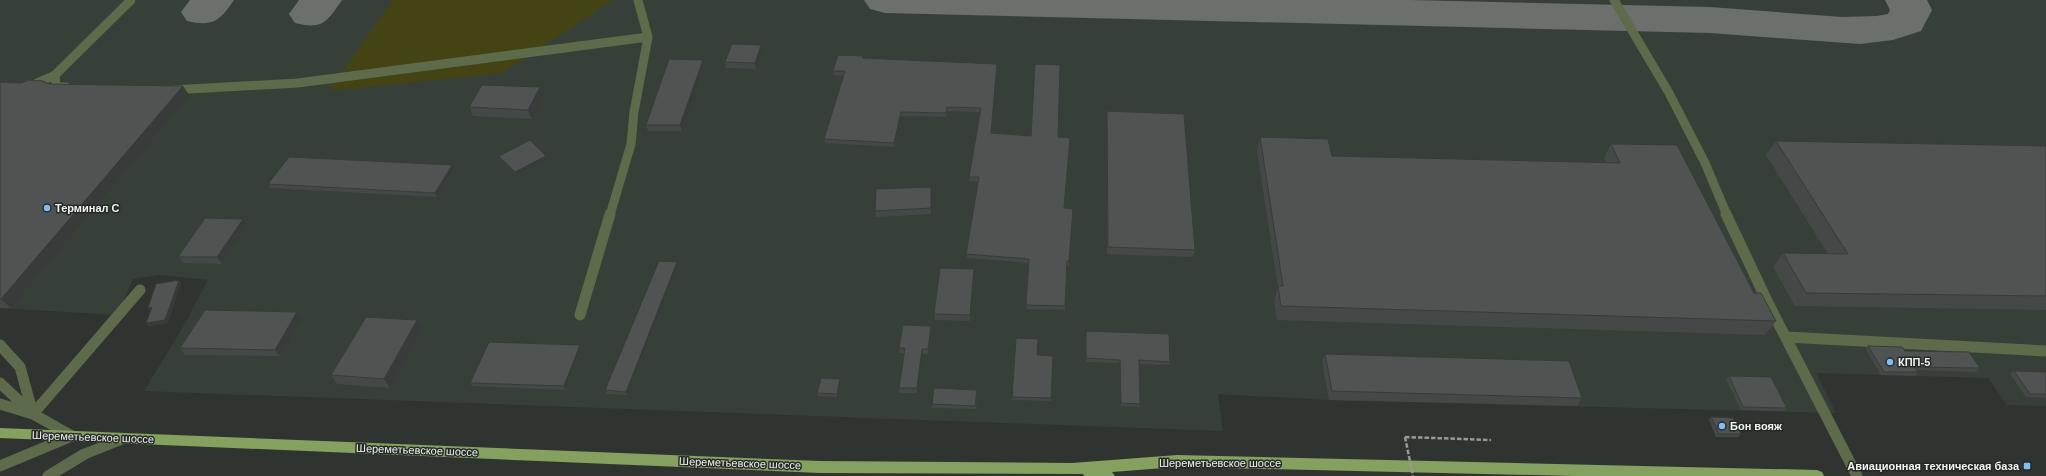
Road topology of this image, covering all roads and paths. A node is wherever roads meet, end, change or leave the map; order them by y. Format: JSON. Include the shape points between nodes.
{"nodes":[{"id":1,"x":131,"y":0,"type":"edge"},
{"id":2,"x":638,"y":0,"type":"edge"},
{"id":3,"x":1614,"y":0,"type":"edge"},
{"id":4,"x":648,"y":37,"type":"junction"},
{"id":5,"x":56,"y":75,"type":"junction"},
{"id":6,"x":56,"y":87,"type":"junction"},
{"id":7,"x":72,"y":87,"type":"edge"},
{"id":8,"x":166,"y":90,"type":"edge"},
{"id":9,"x":140,"y":290,"type":"dead end"},
{"id":10,"x":580,"y":315,"type":"dead end"},
{"id":11,"x":1786,"y":337,"type":"junction"},
{"id":12,"x":0,"y":345,"type":"edge"},
{"id":13,"x":2046,"y":351,"type":"edge"},
{"id":14,"x":0,"y":382,"type":"edge"},
{"id":15,"x":0,"y":404,"type":"edge"},
{"id":16,"x":33,"y":414,"type":"junction"},
{"id":17,"x":0,"y":433,"type":"edge"},
{"id":18,"x":72,"y":436,"type":"junction"},
{"id":19,"x":125,"y":438,"type":"junction"},
{"id":20,"x":1490,"y":440,"type":"dead end"},
{"id":21,"x":0,"y":466,"type":"edge"},
{"id":22,"x":1072,"y":469,"type":"junction"},
{"id":23,"x":49,"y":476,"type":"edge"},
{"id":24,"x":1108,"y":476,"type":"edge"},
{"id":25,"x":1413,"y":476,"type":"edge"},
{"id":26,"x":1817,"y":476,"type":"edge"},
{"id":27,"x":1857,"y":476,"type":"edge"}],
"edges":[{"from":1,"to":5,"type":"lane"},
{"from":2,"to":4,"type":"lane"},
{"from":3,"to":11,"type":"lane","via":[[1669,93]]},
{"from":4,"to":8,"type":"lane","via":[[298,83]]},
{"from":4,"to":10,"type":"lane","via":[[634,112],[631,144]]},
{"from":5,"to":6,"type":"lane"},
{"from":5,"to":6,"type":"lane","via":[[26,86]]},
{"from":6,"to":7,"type":"lane"},
{"from":9,"to":16,"type":"lane"},
{"from":11,"to":13,"type":"lane"},
{"from":11,"to":27,"type":"lane"},
{"from":12,"to":16,"type":"lane","via":[[20,367]]},
{"from":14,"to":16,"type":"lane"},
{"from":15,"to":16,"type":"lane"},
{"from":16,"to":18,"type":"lane"},
{"from":17,"to":18,"type":"main road","name":"Шереметьевское шоссе"},
{"from":18,"to":19,"type":"main road","name":"Шереметьевское шоссе"},
{"from":18,"to":21,"type":"lane"},
{"from":19,"to":22,"type":"main road","name":"Шереметьевское шоссе","via":[[820,467]]},
{"from":19,"to":23,"type":"street","via":[[96,448],[60,467]]},
{"from":20,"to":25,"type":"path","bridge":true,"via":[[1405,437]]},
{"from":22,"to":24,"type":"main road"},
{"from":22,"to":26,"type":"main road","name":"Шереметьевское шоссе","via":[[1177,461]]}]}
